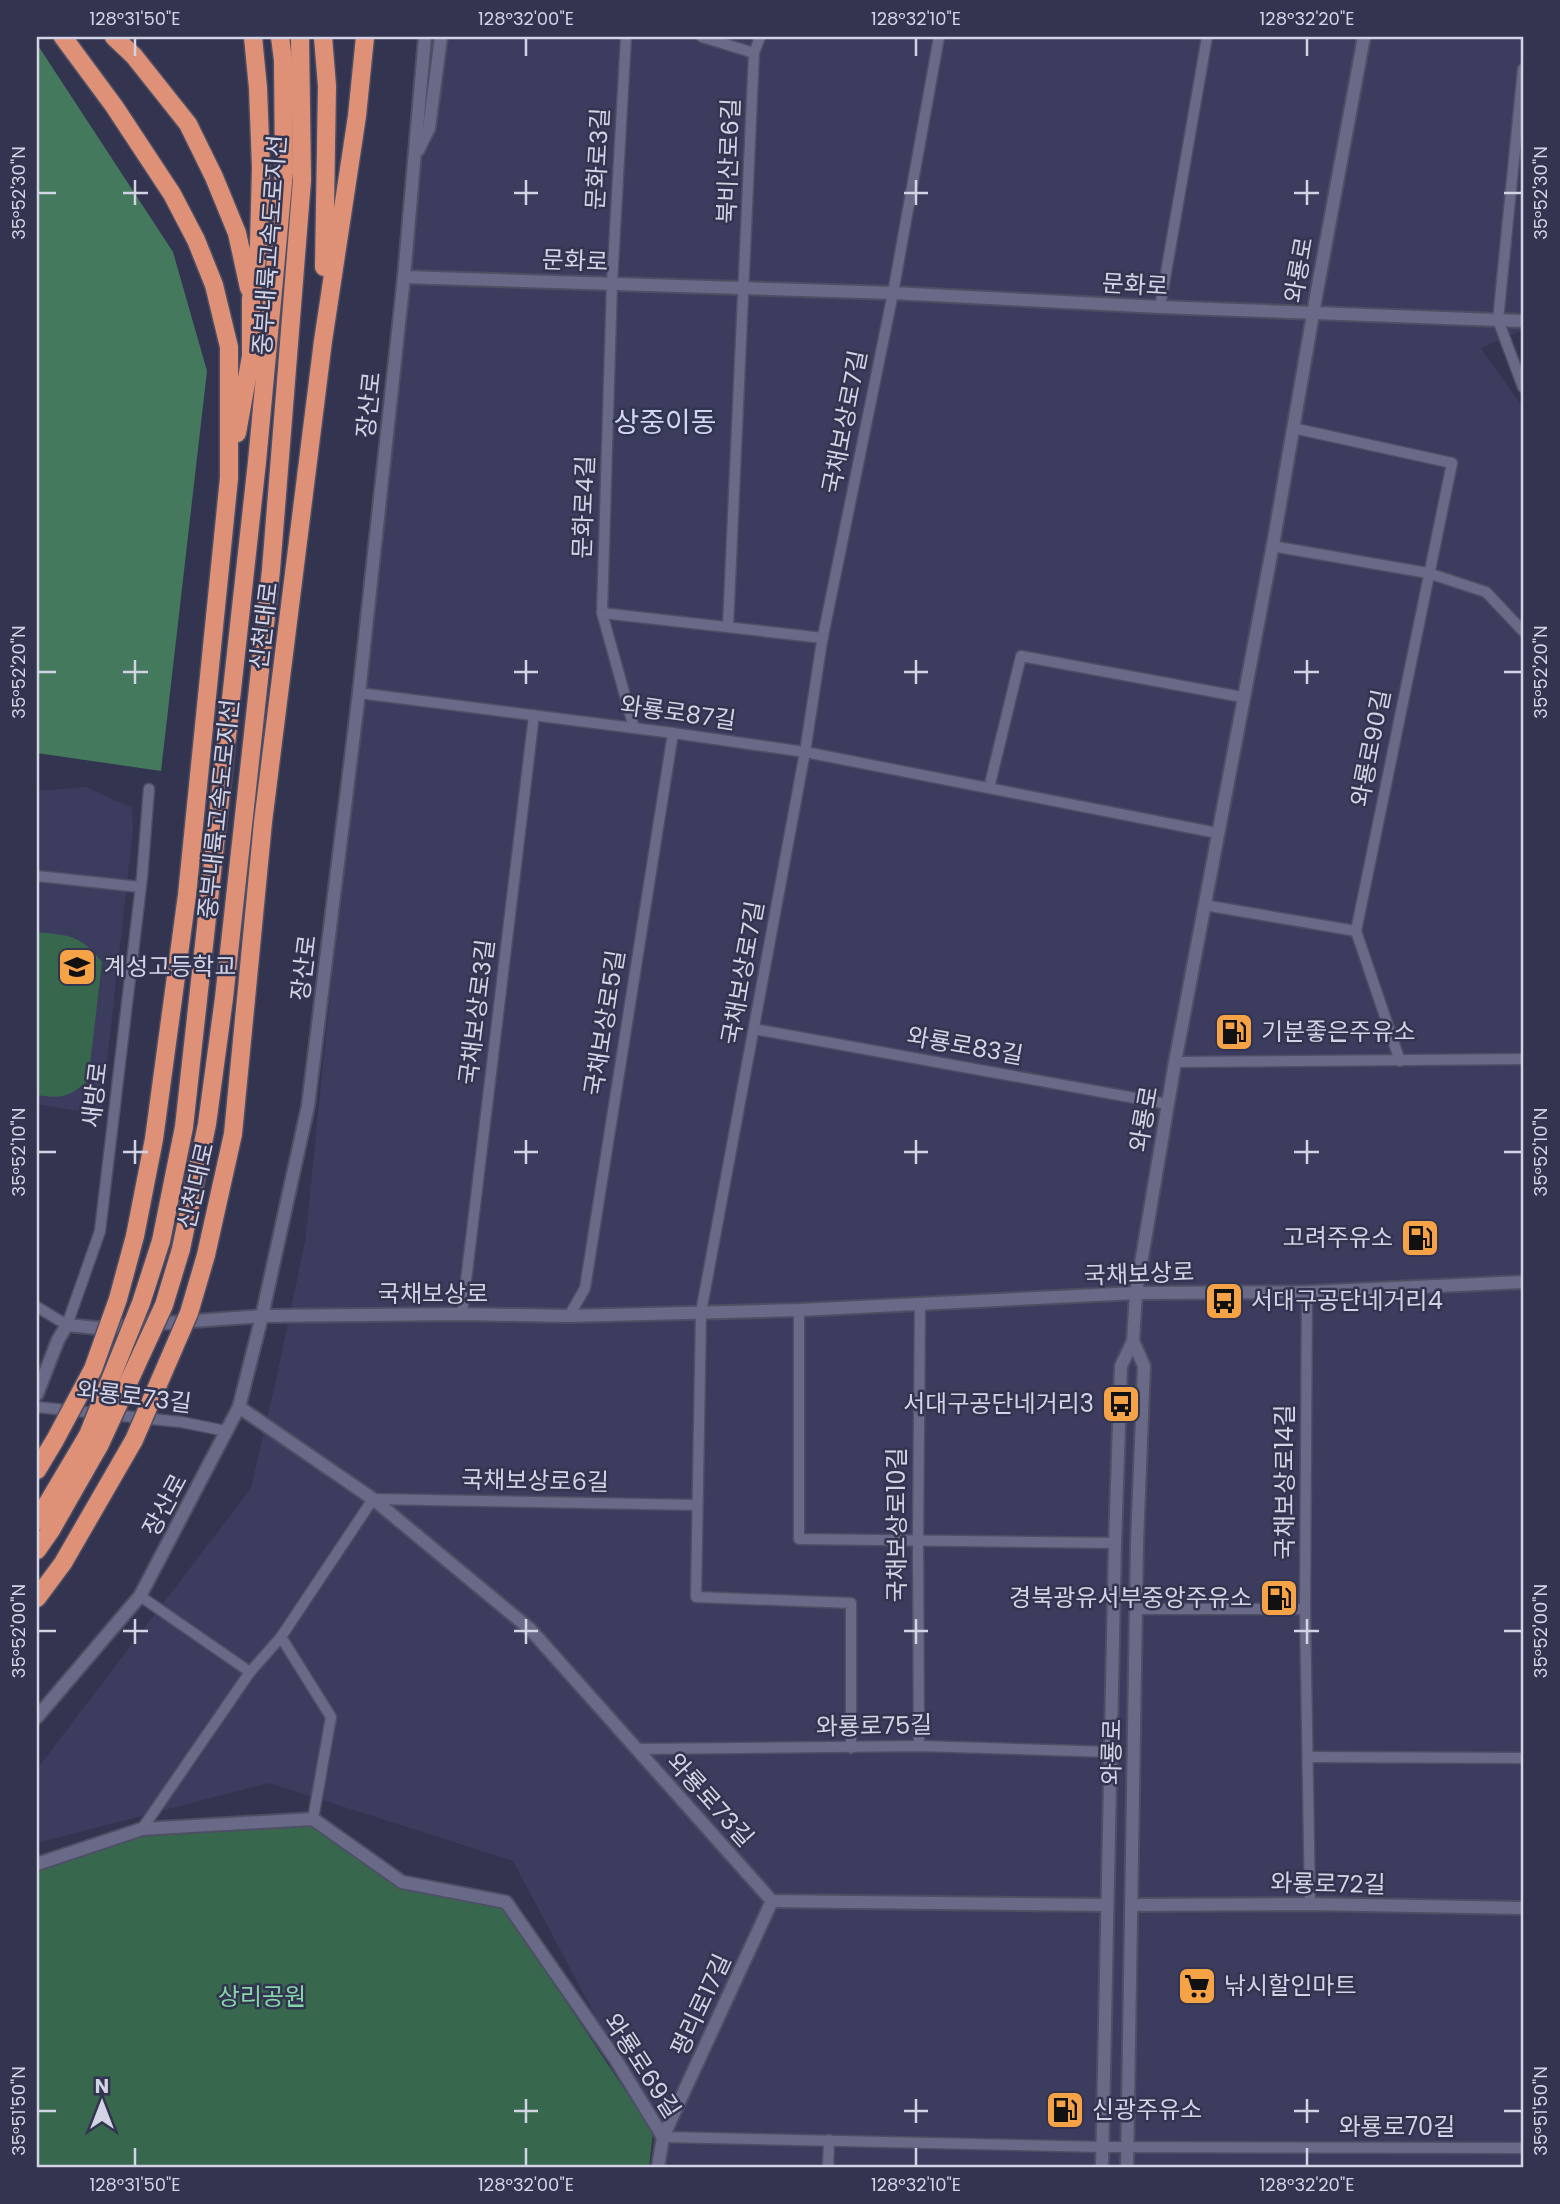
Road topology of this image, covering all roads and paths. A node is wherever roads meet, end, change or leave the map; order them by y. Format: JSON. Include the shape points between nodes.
{"nodes":[{"id":1,"x":63,"y":37,"type":"edge"},
{"id":2,"x":114,"y":37,"type":"edge"},
{"id":3,"x":253,"y":37,"type":"edge"},
{"id":4,"x":280,"y":37,"type":"edge"},
{"id":5,"x":300,"y":37,"type":"edge"},
{"id":6,"x":323,"y":37,"type":"edge"},
{"id":7,"x":365,"y":37,"type":"edge"},
{"id":8,"x":374,"y":37,"type":"edge"},
{"id":9,"x":425,"y":37,"type":"edge"},
{"id":10,"x":441,"y":37,"type":"edge"},
{"id":11,"x":626,"y":37,"type":"edge"},
{"id":12,"x":702,"y":37,"type":"edge"},
{"id":13,"x":760,"y":37,"type":"edge"},
{"id":14,"x":939,"y":37,"type":"edge"},
{"id":15,"x":1207,"y":37,"type":"edge"},
{"id":16,"x":1364,"y":37,"type":"edge"},
{"id":17,"x":754,"y":53,"type":"junction"},
{"id":18,"x":1523,"y":69,"type":"edge"},
{"id":19,"x":357,"y":116,"type":"junction"},
{"id":20,"x":415,"y":157,"type":"junction"},
{"id":21,"x":404,"y":277,"type":"junction"},
{"id":22,"x":612,"y":284,"type":"junction"},
{"id":23,"x":744,"y":288,"type":"junction"},
{"id":24,"x":893,"y":293,"type":"junction"},
{"id":25,"x":251,"y":299,"type":"junction"},
{"id":26,"x":1160,"y":307,"type":"junction"},
{"id":27,"x":1313,"y":314,"type":"junction"},
{"id":28,"x":1498,"y":320,"type":"junction"},
{"id":29,"x":1523,"y":321,"type":"edge"},
{"id":30,"x":323,"y":341,"type":"junction"},
{"id":31,"x":1523,"y":387,"type":"edge"},
{"id":32,"x":1293,"y":428,"type":"junction"},
{"id":33,"x":229,"y":478,"type":"junction"},
{"id":34,"x":1272,"y":545,"type":"junction"},
{"id":35,"x":1428,"y":573,"type":"junction"},
{"id":36,"x":602,"y":613,"type":"junction"},
{"id":37,"x":728,"y":626,"type":"junction"},
{"id":38,"x":1523,"y":631,"type":"edge"},
{"id":39,"x":822,"y":641,"type":"junction"},
{"id":40,"x":359,"y":693,"type":"junction"},
{"id":41,"x":1242,"y":697,"type":"junction"},
{"id":42,"x":534,"y":715,"type":"junction"},
{"id":43,"x":634,"y":728,"type":"junction"},
{"id":44,"x":673,"y":733,"type":"junction"},
{"id":45,"x":805,"y":752,"type":"junction"},
{"id":46,"x":989,"y":788,"type":"junction"},
{"id":47,"x":149,"y":789,"type":"dead end"},
{"id":48,"x":1217,"y":833,"type":"junction"},
{"id":49,"x":37,"y":876,"type":"edge"},
{"id":50,"x":140,"y":887,"type":"junction"},
{"id":51,"x":1204,"y":905,"type":"junction"},
{"id":52,"x":1356,"y":932,"type":"junction"},
{"id":53,"x":754,"y":1029,"type":"junction"},
{"id":54,"x":1523,"y":1059,"type":"edge"},
{"id":55,"x":1400,"y":1061,"type":"junction"},
{"id":56,"x":1175,"y":1062,"type":"junction"},
{"id":57,"x":1168,"y":1104,"type":"junction"},
{"id":58,"x":1523,"y":1282,"type":"edge"},
{"id":59,"x":1307,"y":1292,"type":"junction"},
{"id":60,"x":1136,"y":1293,"type":"junction"},
{"id":61,"x":919,"y":1303,"type":"junction"},
{"id":62,"x":37,"y":1307,"type":"edge"},
{"id":63,"x":799,"y":1310,"type":"junction"},
{"id":64,"x":701,"y":1312,"type":"junction"},
{"id":65,"x":462,"y":1314,"type":"junction"},
{"id":66,"x":262,"y":1316,"type":"junction"},
{"id":67,"x":569,"y":1316,"type":"junction"},
{"id":68,"x":67,"y":1325,"type":"junction"},
{"id":69,"x":1133,"y":1341,"type":"junction"},
{"id":70,"x":37,"y":1394,"type":"edge"},
{"id":71,"x":37,"y":1407,"type":"edge"},
{"id":72,"x":239,"y":1407,"type":"junction"},
{"id":73,"x":226,"y":1431,"type":"junction"},
{"id":74,"x":94,"y":1439,"type":"junction"},
{"id":75,"x":37,"y":1470,"type":"edge"},
{"id":76,"x":373,"y":1499,"type":"junction"},
{"id":77,"x":697,"y":1505,"type":"junction"},
{"id":78,"x":37,"y":1521,"type":"edge"},
{"id":79,"x":918,"y":1540,"type":"junction"},
{"id":80,"x":1115,"y":1543,"type":"junction"},
{"id":81,"x":37,"y":1550,"type":"edge"},
{"id":82,"x":139,"y":1596,"type":"junction"},
{"id":83,"x":37,"y":1598,"type":"edge"},
{"id":84,"x":1136,"y":1609,"type":"junction"},
{"id":85,"x":1305,"y":1609,"type":"junction"},
{"id":86,"x":281,"y":1637,"type":"junction"},
{"id":87,"x":250,"y":1672,"type":"junction"},
{"id":88,"x":37,"y":1717,"type":"edge"},
{"id":89,"x":919,"y":1746,"type":"junction"},
{"id":90,"x":852,"y":1748,"type":"junction"},
{"id":91,"x":637,"y":1749,"type":"junction"},
{"id":92,"x":1111,"y":1752,"type":"junction"},
{"id":93,"x":1308,"y":1757,"type":"junction"},
{"id":94,"x":1523,"y":1759,"type":"edge"},
{"id":95,"x":313,"y":1819,"type":"junction"},
{"id":96,"x":142,"y":1829,"type":"junction"},
{"id":97,"x":37,"y":1864,"type":"edge"},
{"id":98,"x":772,"y":1902,"type":"junction"},
{"id":99,"x":1310,"y":1904,"type":"junction"},
{"id":100,"x":1107,"y":1905,"type":"junction"},
{"id":101,"x":1132,"y":1905,"type":"junction"},
{"id":102,"x":1523,"y":1908,"type":"edge"},
{"id":103,"x":663,"y":2137,"type":"junction"},
{"id":104,"x":829,"y":2140,"type":"junction"},
{"id":105,"x":1102,"y":2147,"type":"junction"},
{"id":106,"x":1127,"y":2147,"type":"junction"},
{"id":107,"x":1523,"y":2148,"type":"edge"},
{"id":108,"x":658,"y":2167,"type":"edge"},
{"id":109,"x":828,"y":2167,"type":"edge"},
{"id":110,"x":1102,"y":2167,"type":"edge"},
{"id":111,"x":1127,"y":2167,"type":"edge"}],
"edges":[{"from":1,"to":33,"type":"highway","name":"신천대로","via":[[172,194],[214,285],[229,348]]},
{"from":2,"to":25,"type":"highway","via":[[188,124],[237,233]]},
{"from":3,"to":25,"type":"highway","via":[[261,168],[259,245]]},
{"from":4,"to":74,"type":"highway","name":"중부내륙고속도로지선","bridge":true,"via":[[284,172],[184,1127],[161,1241]]},
{"from":5,"to":74,"type":"highway","name":"중부내륙고속도로지선","bridge":true,"via":[[302,180],[271,570],[207,1124],[181,1249],[164,1305]]},
{"from":6,"to":30,"type":"highway","via":[[327,99]]},
{"from":7,"to":19,"type":"highway","name":"신천대로"},
{"from":8,"to":19,"type":"highway"},
{"from":9,"to":20,"type":"main road","name":"장산로"},
{"from":10,"to":20,"type":"main road","name":"장산로","via":[[429,128]]},
{"from":11,"to":22,"type":"street","name":"문화로3길"},
{"from":12,"to":17,"type":"street"},
{"from":13,"to":17,"type":"street","name":"북비산로6길"},
{"from":14,"to":24,"type":"street","name":"국채보상로7길"},
{"from":15,"to":26,"type":"street"},
{"from":16,"to":27,"type":"main road","name":"와룡로"},
{"from":17,"to":23,"type":"street","name":"북비산로6길"},
{"from":18,"to":28,"type":"street"},
{"from":19,"to":30,"type":"highway","name":"신천대로"},
{"from":20,"to":21,"type":"main road","name":"장산로"},
{"from":21,"to":22,"type":"main road","name":"문화로"},
{"from":21,"to":40,"type":"main road","name":"장산로"},
{"from":22,"to":23,"type":"main road","name":"문화로"},
{"from":22,"to":36,"type":"street","name":"문화로4길"},
{"from":23,"to":24,"type":"main road","name":"문화로"},
{"from":23,"to":37,"type":"street"},
{"from":24,"to":26,"type":"main road","name":"문화로"},
{"from":24,"to":39,"type":"street","name":"국채보상로7길"},
{"from":25,"to":33,"type":"highway","via":[[251,356]]},
{"from":26,"to":27,"type":"main road","name":"문화로"},
{"from":27,"to":28,"type":"main road","name":"문화로"},
{"from":27,"to":32,"type":"main road","name":"와룡로"},
{"from":28,"to":29,"type":"main road","name":"문화로"},
{"from":28,"to":31,"type":"street"},
{"from":30,"to":83,"type":"highway","name":"신천대로","bridge":true,"via":[[263,822],[233,1134],[206,1255],[189,1313],[134,1440],[63,1563]]},
{"from":32,"to":34,"type":"main road","name":"와룡로"},
{"from":32,"to":35,"type":"street","name":"와룡로90길","via":[[1452,463]]},
{"from":33,"to":75,"type":"highway","name":"신천대로","bridge":true,"via":[[187,895],[154,1139],[118,1299],[93,1369]]},
{"from":34,"to":35,"type":"street"},
{"from":34,"to":41,"type":"main road","name":"와룡로"},
{"from":35,"to":38,"type":"street","via":[[1486,592]]},
{"from":35,"to":52,"type":"street","name":"와룡로90길"},
{"from":36,"to":37,"type":"street"},
{"from":36,"to":43,"type":"street","name":"문화로4길"},
{"from":37,"to":39,"type":"street"},
{"from":39,"to":45,"type":"street","name":"국채보상로7길"},
{"from":40,"to":42,"type":"street","name":"와룡로87길"},
{"from":40,"to":66,"type":"main road","name":"장산로","via":[[308,1106]]},
{"from":41,"to":46,"type":"street","via":[[1021,656]]},
{"from":41,"to":48,"type":"main road","name":"와룡로"},
{"from":42,"to":43,"type":"street","name":"와룡로87길"},
{"from":42,"to":65,"type":"street","name":"국채보상로3길"},
{"from":43,"to":44,"type":"street","name":"와룡로87길"},
{"from":44,"to":45,"type":"street","name":"와룡로87길"},
{"from":44,"to":67,"type":"street","name":"국채보상로5길","via":[[585,1288]]},
{"from":45,"to":46,"type":"street","name":"와룡로87길"},
{"from":45,"to":53,"type":"street","name":"국채보상로7길"},
{"from":46,"to":48,"type":"street","name":"와룡로87길"},
{"from":47,"to":50,"type":"street","name":"새방로"},
{"from":48,"to":51,"type":"main road","name":"와룡로"},
{"from":49,"to":50,"type":"street"},
{"from":50,"to":68,"type":"street","name":"새방로","via":[[100,1231]]},
{"from":51,"to":52,"type":"street"},
{"from":51,"to":56,"type":"main road","name":"와룡로"},
{"from":52,"to":55,"type":"street"},
{"from":53,"to":57,"type":"street","name":"와룡로83길"},
{"from":53,"to":64,"type":"street","name":"국채보상로7길"},
{"from":54,"to":55,"type":"street"},
{"from":55,"to":56,"type":"street"},
{"from":56,"to":57,"type":"main road","name":"와룡로"},
{"from":57,"to":60,"type":"main road","name":"와룡로"},
{"from":58,"to":59,"type":"main road","name":"국채보상로"},
{"from":59,"to":60,"type":"main road","name":"국채보상로"},
{"from":59,"to":85,"type":"street","name":"국채보상로14길"},
{"from":60,"to":61,"type":"main road","name":"국채보상로"},
{"from":60,"to":69,"type":"main road","name":"와룡로"},
{"from":61,"to":63,"type":"main road","name":"국채보상로"},
{"from":61,"to":79,"type":"street","name":"국채보상로10길"},
{"from":62,"to":68,"type":"street"},
{"from":63,"to":64,"type":"main road","name":"국채보상로"},
{"from":63,"to":79,"type":"street","via":[[799,1539]]},
{"from":64,"to":67,"type":"main road","name":"국채보상로"},
{"from":64,"to":77,"type":"street"},
{"from":65,"to":66,"type":"main road","name":"국채보상로"},
{"from":65,"to":67,"type":"main road","name":"국채보상로"},
{"from":66,"to":68,"type":"main road","name":"국채보상로","via":[[97,1328]]},
{"from":66,"to":72,"type":"main road","name":"장산로"},
{"from":68,"to":70,"type":"main road","name":"새방로"},
{"from":69,"to":80,"type":"main road","name":"와룡로","via":[[1121,1366]]},
{"from":69,"to":84,"type":"main road","name":"와룡로","via":[[1144,1366]]},
{"from":71,"to":73,"type":"street","name":"와룡로73길"},
{"from":72,"to":73,"type":"main road","name":"장산로"},
{"from":72,"to":76,"type":"main road","name":"와룡로73길"},
{"from":73,"to":82,"type":"main road","name":"장산로"},
{"from":74,"to":78,"type":"highway","name":"중부내륙고속도로지선"},
{"from":74,"to":81,"type":"highway","name":"중부내륙고속도로지선"},
{"from":76,"to":77,"type":"street","name":"국채보상로6길"},
{"from":76,"to":86,"type":"street"},
{"from":76,"to":91,"type":"main road","name":"와룡로73길","via":[[530,1629]]},
{"from":77,"to":90,"type":"street","via":[[696,1597],[851,1603]]},
{"from":79,"to":80,"type":"street"},
{"from":79,"to":89,"type":"street","name":"국채보상로10길"},
{"from":80,"to":92,"type":"main road","name":"와룡로"},
{"from":82,"to":87,"type":"street"},
{"from":82,"to":88,"type":"main road","name":"장산로"},
{"from":84,"to":85,"type":"street"},
{"from":84,"to":101,"type":"main road","name":"와룡로"},
{"from":85,"to":93,"type":"street","name":"국채보상로14길"},
{"from":86,"to":87,"type":"street"},
{"from":86,"to":95,"type":"street","via":[[331,1717]]},
{"from":87,"to":96,"type":"street"},
{"from":89,"to":90,"type":"street","name":"와룡로75길"},
{"from":89,"to":92,"type":"street","name":"와룡로75길"},
{"from":90,"to":91,"type":"street","name":"와룡로75길"},
{"from":91,"to":98,"type":"main road","name":"와룡로73길"},
{"from":92,"to":100,"type":"main road","name":"와룡로"},
{"from":93,"to":94,"type":"street"},
{"from":93,"to":99,"type":"street","name":"국채보상로14길"},
{"from":95,"to":96,"type":"main road"},
{"from":95,"to":103,"type":"main road","name":"와룡로69길","via":[[402,1882],[506,1902],[616,2060]]},
{"from":96,"to":97,"type":"main road"},
{"from":98,"to":100,"type":"main road"},
{"from":98,"to":103,"type":"main road","name":"평리로17길"},
{"from":99,"to":101,"type":"main road","name":"와룡로72길"},
{"from":99,"to":102,"type":"main road","name":"와룡로72길"},
{"from":100,"to":105,"type":"main road","name":"와룡로"},
{"from":101,"to":106,"type":"main road","name":"와룡로"},
{"from":103,"to":104,"type":"street","name":"와룡로69길"},
{"from":103,"to":108,"type":"main road","name":"평리로17길"},
{"from":104,"to":105,"type":"street","name":"와룡로69길"},
{"from":104,"to":109,"type":"street"},
{"from":105,"to":106,"type":"street","name":"와룡로70길"},
{"from":105,"to":110,"type":"main road","name":"와룡로"},
{"from":106,"to":107,"type":"street","name":"와룡로70길"},
{"from":106,"to":111,"type":"main road","name":"와룡로"}]}
